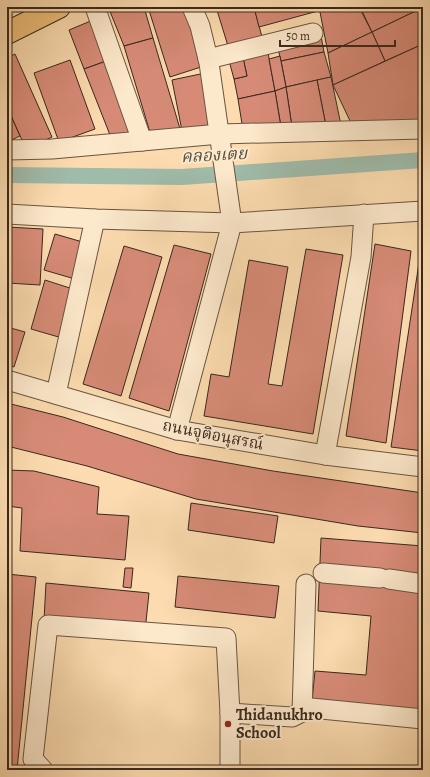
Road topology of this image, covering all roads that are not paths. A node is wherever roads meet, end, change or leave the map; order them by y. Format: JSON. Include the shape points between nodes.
{"nodes":[{"id":1,"x":59,"y":7,"type":"edge"},
{"id":2,"x":95,"y":7,"type":"edge"},
{"id":3,"x":192,"y":7,"type":"edge"},
{"id":4,"x":7,"y":32,"type":"edge"},
{"id":5,"x":313,"y":33,"type":"dead end"},
{"id":6,"x":208,"y":59,"type":"junction"},
{"id":7,"x":423,"y":129,"type":"edge"},
{"id":8,"x":220,"y":134,"type":"junction"},
{"id":9,"x":142,"y":141,"type":"junction"},
{"id":10,"x":7,"y":150,"type":"edge"},
{"id":11,"x":423,"y":211,"type":"edge"},
{"id":12,"x":7,"y":214,"type":"edge"},
{"id":13,"x":364,"y":214,"type":"junction"},
{"id":14,"x":95,"y":219,"type":"junction"},
{"id":15,"x":232,"y":223,"type":"junction"},
{"id":16,"x":7,"y":380,"type":"edge"},
{"id":17,"x":56,"y":394,"type":"junction"},
{"id":18,"x":177,"y":430,"type":"junction"},
{"id":19,"x":325,"y":455,"type":"junction"},
{"id":20,"x":423,"y":467,"type":"edge"},
{"id":21,"x":323,"y":574,"type":"dead end"},
{"id":22,"x":306,"y":584,"type":"dead end"},
{"id":23,"x":423,"y":584,"type":"edge"},
{"id":24,"x":302,"y":712,"type":"junction"},
{"id":25,"x":230,"y":713,"type":"junction"},
{"id":26,"x":423,"y":719,"type":"edge"},
{"id":27,"x":43,"y":770,"type":"edge"},
{"id":28,"x":230,"y":770,"type":"edge"}],
"edges":[{"from":1,"to":4,"type":"main road"},
{"from":2,"to":9,"type":"street"},
{"from":3,"to":6,"type":"street","via":[[200,26]]},
{"from":5,"to":6,"type":"street"},
{"from":6,"to":8,"type":"street"},
{"from":7,"to":8,"type":"street","via":[[380,128]]},
{"from":8,"to":9,"type":"street"},
{"from":8,"to":15,"type":"street"},
{"from":9,"to":10,"type":"street"},
{"from":11,"to":13,"type":"street"},
{"from":12,"to":14,"type":"street"},
{"from":13,"to":15,"type":"street"},
{"from":13,"to":19,"type":"street","via":[[360,257]]},
{"from":14,"to":15,"type":"street"},
{"from":14,"to":17,"type":"street"},
{"from":15,"to":18,"type":"street"},
{"from":16,"to":17,"type":"street","name":"ถนนจุติอนุสรณ์"},
{"from":17,"to":18,"type":"street","name":"ถนนจุติอนุสรณ์"},
{"from":18,"to":19,"type":"street","name":"ถนนจุติอนุสรณ์"},
{"from":19,"to":20,"type":"street","name":"ถนนจุติอนุสรณ์"},
{"from":21,"to":23,"type":"street"},
{"from":22,"to":24,"type":"street"},
{"from":24,"to":25,"type":"street","via":[[292,717]]},
{"from":24,"to":26,"type":"street","via":[[311,708]]},
{"from":25,"to":27,"type":"street","via":[[226,638],[48,625],[33,759]]},
{"from":25,"to":28,"type":"street"}]}
